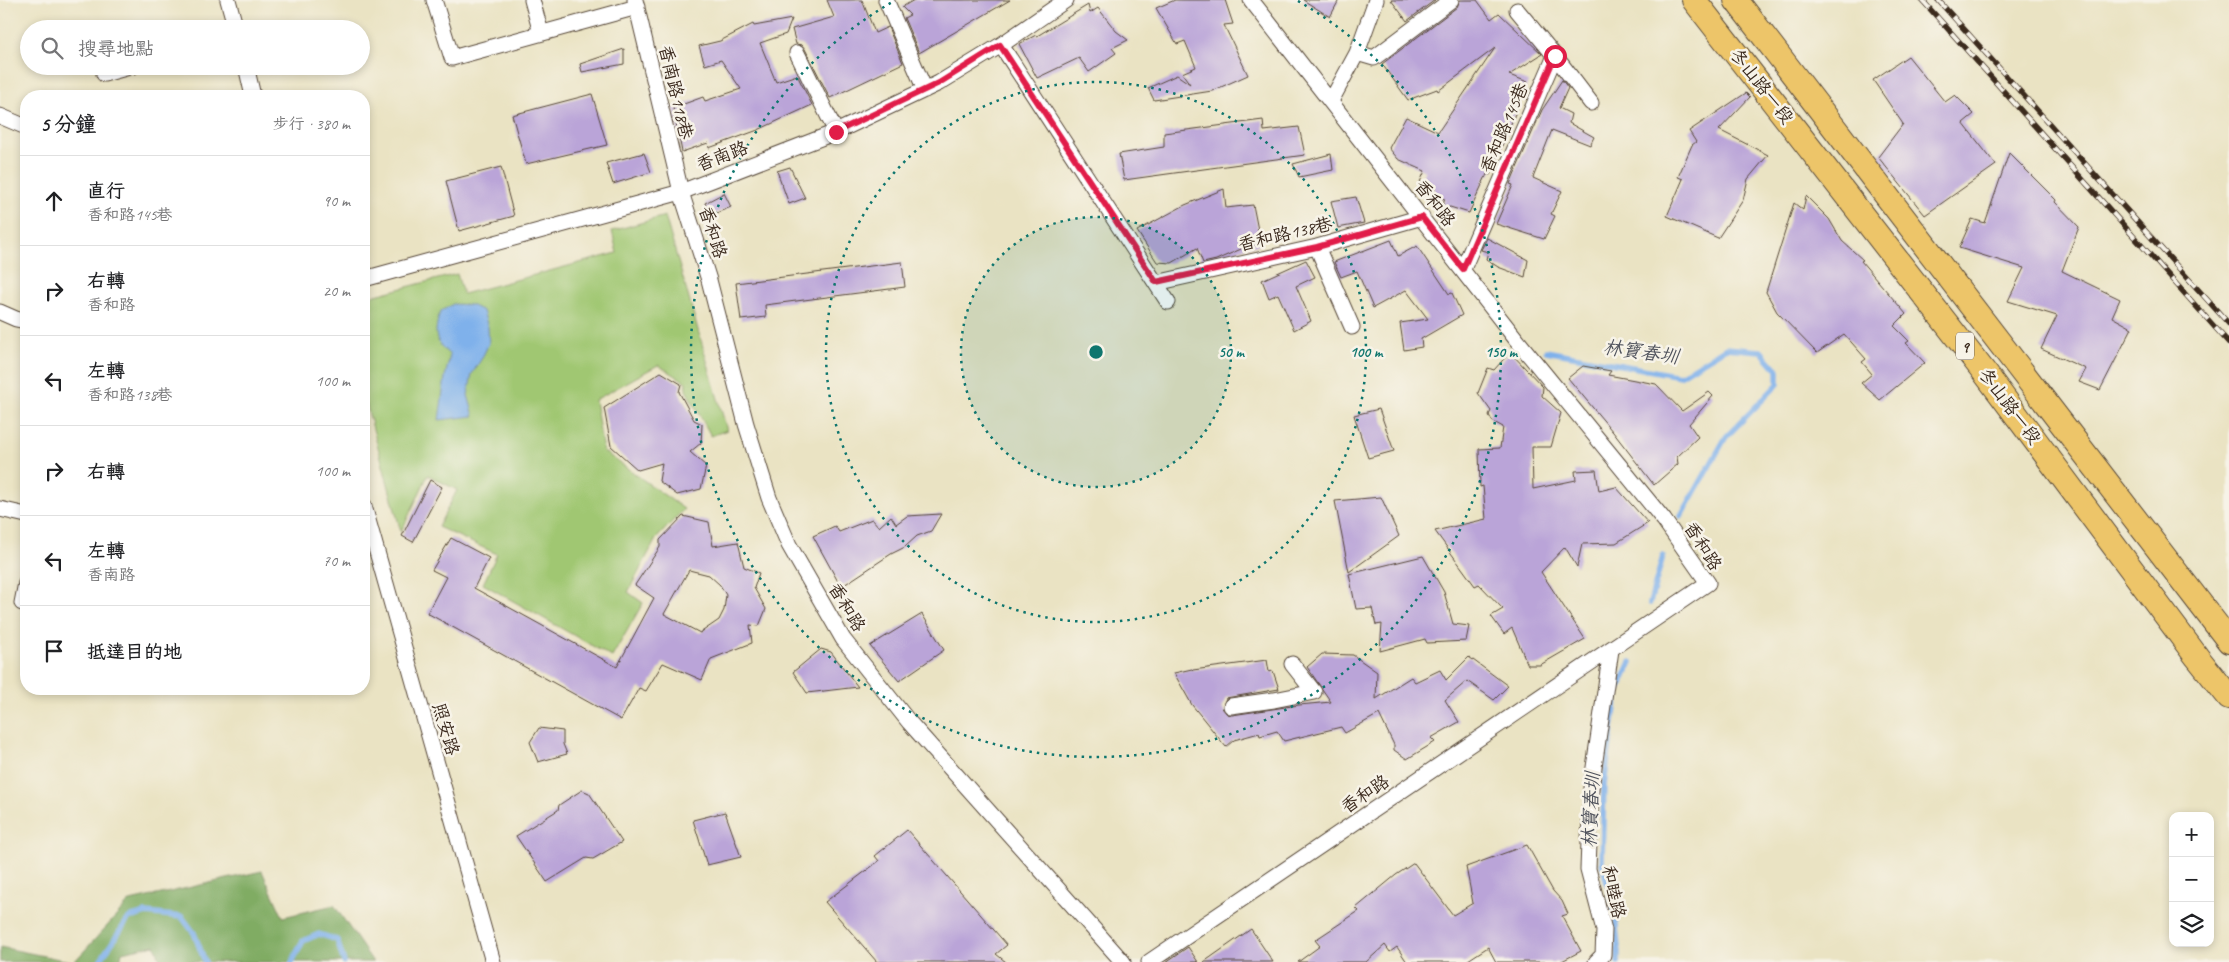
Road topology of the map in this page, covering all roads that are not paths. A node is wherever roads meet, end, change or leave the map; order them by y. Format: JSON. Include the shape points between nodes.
{"nodes":[{"id":1,"x":228,"y":0,"type":"edge"},
{"id":2,"x":434,"y":0,"type":"edge"},
{"id":3,"x":532,"y":0,"type":"edge"},
{"id":4,"x":886,"y":0,"type":"edge"},
{"id":5,"x":1066,"y":0,"type":"edge"},
{"id":6,"x":1251,"y":0,"type":"edge"},
{"id":7,"x":1376,"y":0,"type":"edge"},
{"id":8,"x":1451,"y":0,"type":"edge"},
{"id":9,"x":1694,"y":0,"type":"edge"},
{"id":10,"x":1736,"y":0,"type":"edge"},
{"id":11,"x":636,"y":3,"type":"edge"},
{"id":12,"x":1517,"y":10,"type":"dead end"},
{"id":13,"x":234,"y":20,"type":"edge"},
{"id":14,"x":541,"y":34,"type":"junction"},
{"id":15,"x":1000,"y":45,"type":"junction"},
{"id":16,"x":798,"y":53,"type":"dead end"},
{"id":17,"x":1357,"y":54,"type":"junction"},
{"id":18,"x":1555,"y":56,"type":"junction"},
{"id":19,"x":248,"y":75,"type":"edge"},
{"id":20,"x":252,"y":90,"type":"edge"},
{"id":21,"x":925,"y":90,"type":"junction"},
{"id":22,"x":1331,"y":101,"type":"junction"},
{"id":23,"x":1591,"y":102,"type":"dead end"},
{"id":24,"x":0,"y":116,"type":"edge"},
{"id":25,"x":20,"y":124,"type":"edge"},
{"id":26,"x":836,"y":132,"type":"junction"},
{"id":27,"x":681,"y":192,"type":"junction"},
{"id":28,"x":1422,"y":217,"type":"junction"},
{"id":29,"x":1317,"y":247,"type":"junction"},
{"id":30,"x":1463,"y":269,"type":"junction"},
{"id":31,"x":370,"y":277,"type":"edge"},
{"id":32,"x":1156,"y":282,"type":"junction"},
{"id":33,"x":1168,"y":302,"type":"dead end"},
{"id":34,"x":0,"y":312,"type":"edge"},
{"id":35,"x":20,"y":319,"type":"edge"},
{"id":36,"x":1352,"y":327,"type":"dead end"},
{"id":37,"x":2011,"y":355,"type":"junction"},
{"id":38,"x":1985,"y":372,"type":"junction"},
{"id":39,"x":0,"y":509,"type":"edge"},
{"id":40,"x":20,"y":514,"type":"edge"},
{"id":41,"x":370,"y":527,"type":"edge"},
{"id":42,"x":2228,"y":639,"type":"edge"},
{"id":43,"x":1612,"y":650,"type":"junction"},
{"id":44,"x":2197,"y":657,"type":"junction"},
{"id":45,"x":1292,"y":664,"type":"dead end"},
{"id":46,"x":2229,"y":697,"type":"edge"},
{"id":47,"x":1231,"y":706,"type":"dead end"},
{"id":48,"x":493,"y":962,"type":"edge"},
{"id":49,"x":1123,"y":962,"type":"edge"},
{"id":50,"x":1149,"y":962,"type":"edge"},
{"id":51,"x":1596,"y":962,"type":"edge"}],
"edges":[{"from":1,"to":13,"type":"street"},
{"from":2,"to":14,"type":"street","via":[[452,58]]},
{"from":3,"to":14,"type":"street"},
{"from":4,"to":21,"type":"street"},
{"from":5,"to":15,"type":"street","name":"香南路"},
{"from":6,"to":22,"type":"street","name":"香和路"},
{"from":7,"to":17,"type":"street"},
{"from":8,"to":17,"type":"street","via":[[1374,58]]},
{"from":9,"to":38,"type":"main road","name":"冬山路一段","number":"9"},
{"from":10,"to":37,"type":"main road","name":"冬山路一段","number":"9"},
{"from":11,"to":14,"type":"street"},
{"from":11,"to":27,"type":"street","name":"香南路118巷"},
{"from":12,"to":18,"type":"street"},
{"from":15,"to":21,"type":"street","name":"香南路"},
{"from":15,"to":32,"type":"street"},
{"from":16,"to":26,"type":"street"},
{"from":17,"to":22,"type":"street"},
{"from":18,"to":23,"type":"street"},
{"from":18,"to":30,"type":"street","name":"香和路145巷"},
{"from":19,"to":20,"type":"street"},
{"from":21,"to":26,"type":"street","name":"香南路"},
{"from":22,"to":28,"type":"street","name":"香和路"},
{"from":24,"to":25,"type":"street"},
{"from":26,"to":27,"type":"street","name":"香南路"},
{"from":27,"to":31,"type":"street","name":"香南路"},
{"from":27,"to":49,"type":"street","name":"香和路","via":[[709,280],[746,424],[769,498],[789,545],[843,639],[909,722]]},
{"from":28,"to":29,"type":"street","name":"香和路138巷"},
{"from":28,"to":30,"type":"street","name":"香和路"},
{"from":29,"to":32,"type":"street","name":"香和路138巷"},
{"from":29,"to":36,"type":"street"},
{"from":30,"to":43,"type":"street","name":"香和路","via":[[1668,526],[1708,583]]},
{"from":32,"to":33,"type":"street"},
{"from":34,"to":35,"type":"street"},
{"from":37,"to":38,"type":"main road"},
{"from":37,"to":42,"type":"main road","name":"冬山路一段","number":"9"},
{"from":38,"to":44,"type":"main road","name":"冬山路一段","number":"9"},
{"from":39,"to":40,"type":"street"},
{"from":41,"to":48,"type":"street","name":"照安路"},
{"from":42,"to":44,"type":"main road"},
{"from":43,"to":50,"type":"street","name":"香和路"},
{"from":43,"to":51,"type":"street","name":"和睦路","via":[[1591,788],[1588,869],[1604,930],[1603,955]]},
{"from":44,"to":46,"type":"main road","name":"冬山路一段","number":"9"},
{"from":45,"to":47,"type":"street","via":[[1314,692]]}]}
